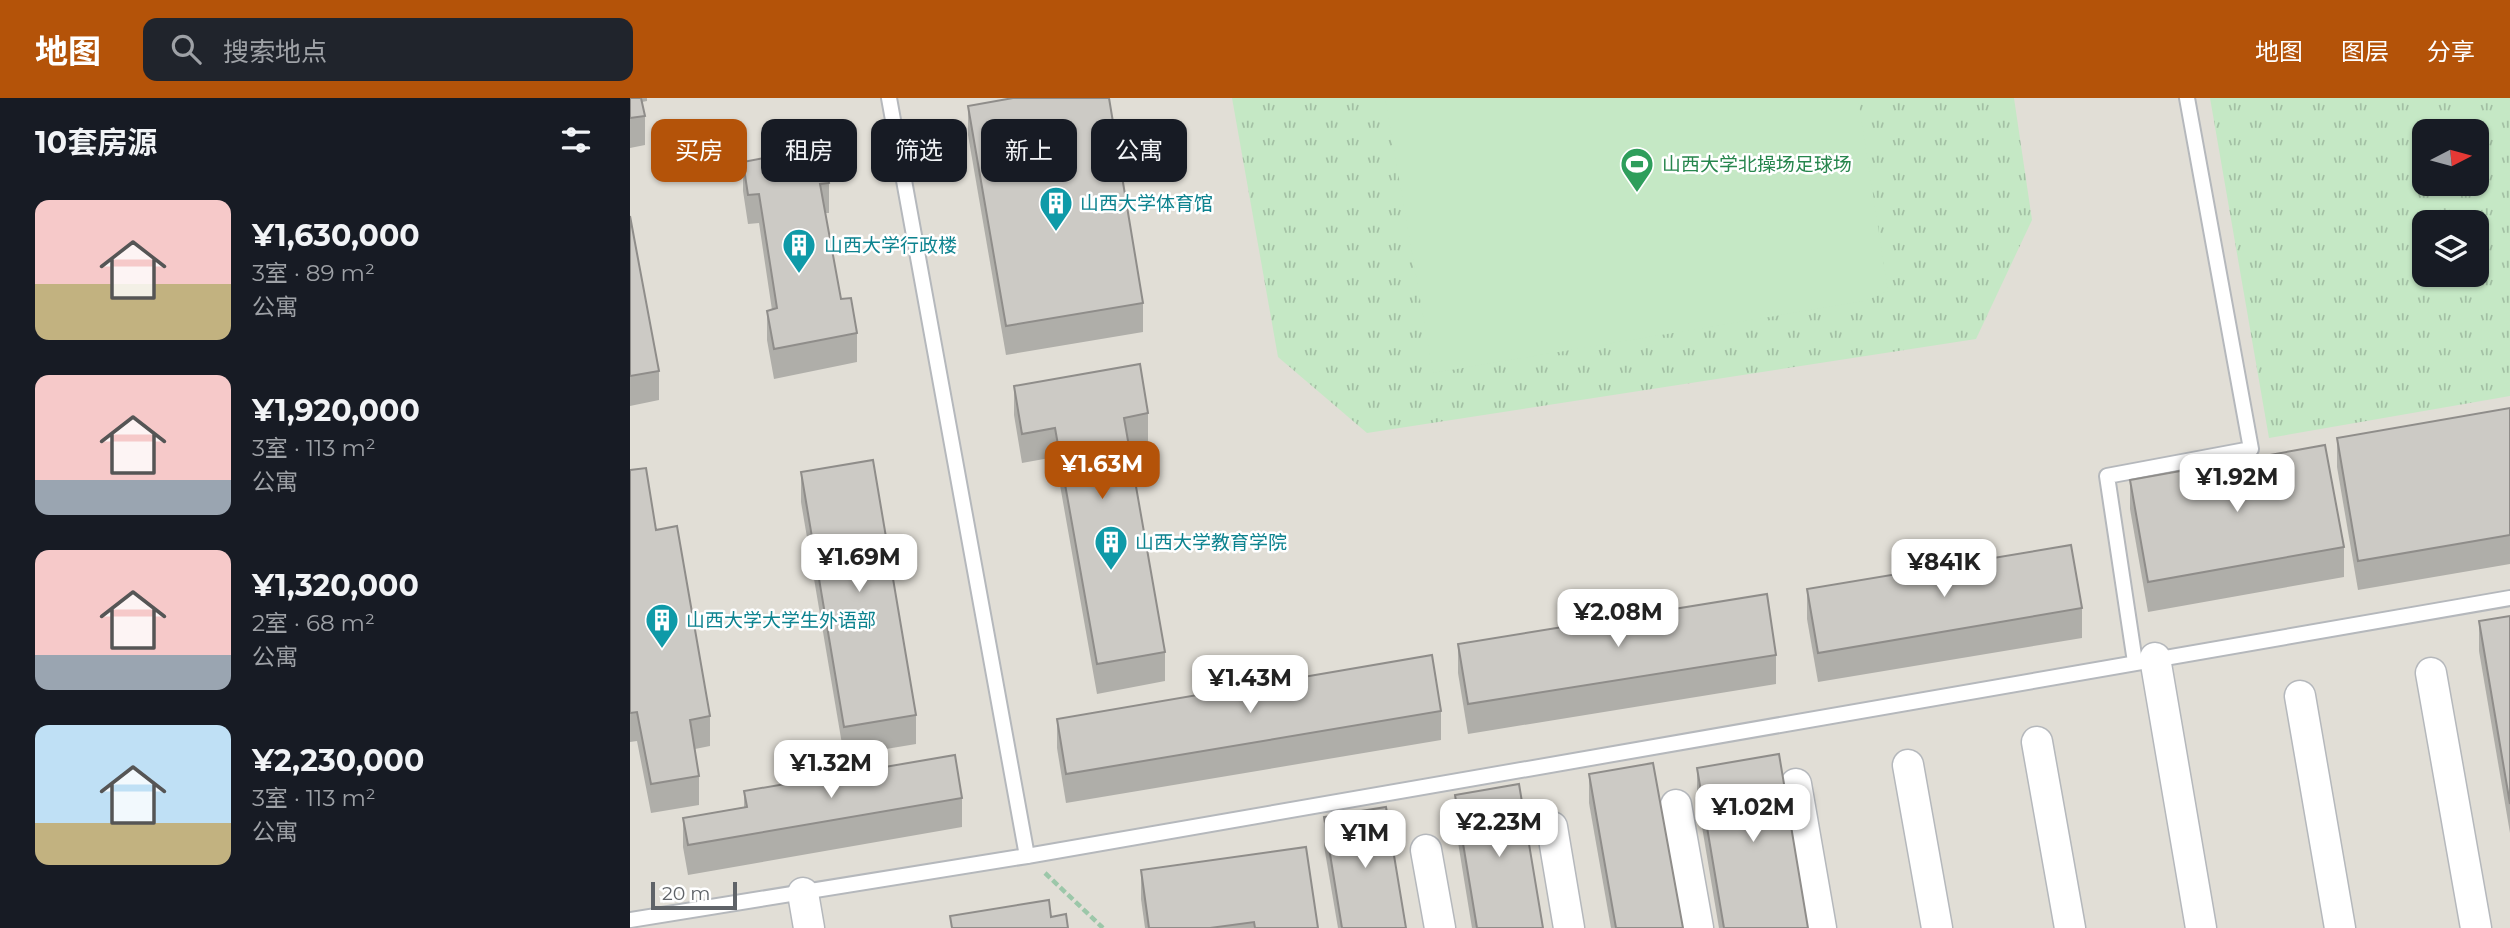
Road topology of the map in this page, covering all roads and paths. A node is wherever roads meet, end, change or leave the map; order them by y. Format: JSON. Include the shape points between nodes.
{"nodes":[{"id":1,"x":889,"y":98,"type":"edge"},
{"id":2,"x":2187,"y":98,"type":"edge"},
{"id":3,"x":2510,"y":598,"type":"edge"},
{"id":4,"x":2145,"y":660,"type":"junction"},
{"id":5,"x":2431,"y":673,"type":"dead end"},
{"id":6,"x":2300,"y":696,"type":"dead end"},
{"id":7,"x":2037,"y":742,"type":"dead end"},
{"id":8,"x":1908,"y":765,"type":"dead end"},
{"id":9,"x":1796,"y":784,"type":"dead end"},
{"id":10,"x":1676,"y":805,"type":"dead end"},
{"id":11,"x":1552,"y":827,"type":"dead end"},
{"id":12,"x":1426,"y":850,"type":"dead end"},
{"id":13,"x":1027,"y":856,"type":"junction"},
{"id":14,"x":803,"y":893,"type":"junction"},
{"id":15,"x":630,"y":920,"type":"edge"},
{"id":16,"x":809,"y":928,"type":"edge"},
{"id":17,"x":1103,"y":928,"type":"edge"},
{"id":18,"x":1440,"y":928,"type":"edge"},
{"id":19,"x":1569,"y":928,"type":"edge"},
{"id":20,"x":1698,"y":928,"type":"edge"},
{"id":21,"x":1821,"y":928,"type":"edge"},
{"id":22,"x":1937,"y":928,"type":"edge"},
{"id":23,"x":2070,"y":928,"type":"edge"},
{"id":24,"x":2200,"y":928,"type":"edge"},
{"id":25,"x":2340,"y":928,"type":"edge"},
{"id":26,"x":2476,"y":928,"type":"edge"}],
"edges":[{"from":1,"to":13,"type":"lane"},
{"from":2,"to":4,"type":"lane","via":[[2251,449],[2107,476]]},
{"from":3,"to":4,"type":"lane"},
{"from":4,"to":13,"type":"lane"},
{"from":4,"to":24,"type":"street","via":[[2164,720]]},
{"from":5,"to":26,"type":"street"},
{"from":6,"to":25,"type":"street"},
{"from":7,"to":23,"type":"street"},
{"from":8,"to":22,"type":"street"},
{"from":9,"to":21,"type":"street"},
{"from":10,"to":20,"type":"street"},
{"from":11,"to":19,"type":"street"},
{"from":12,"to":18,"type":"street"},
{"from":13,"to":14,"type":"lane"},
{"from":13,"to":17,"type":"path"},
{"from":14,"to":15,"type":"lane"},
{"from":14,"to":16,"type":"street"}]}
